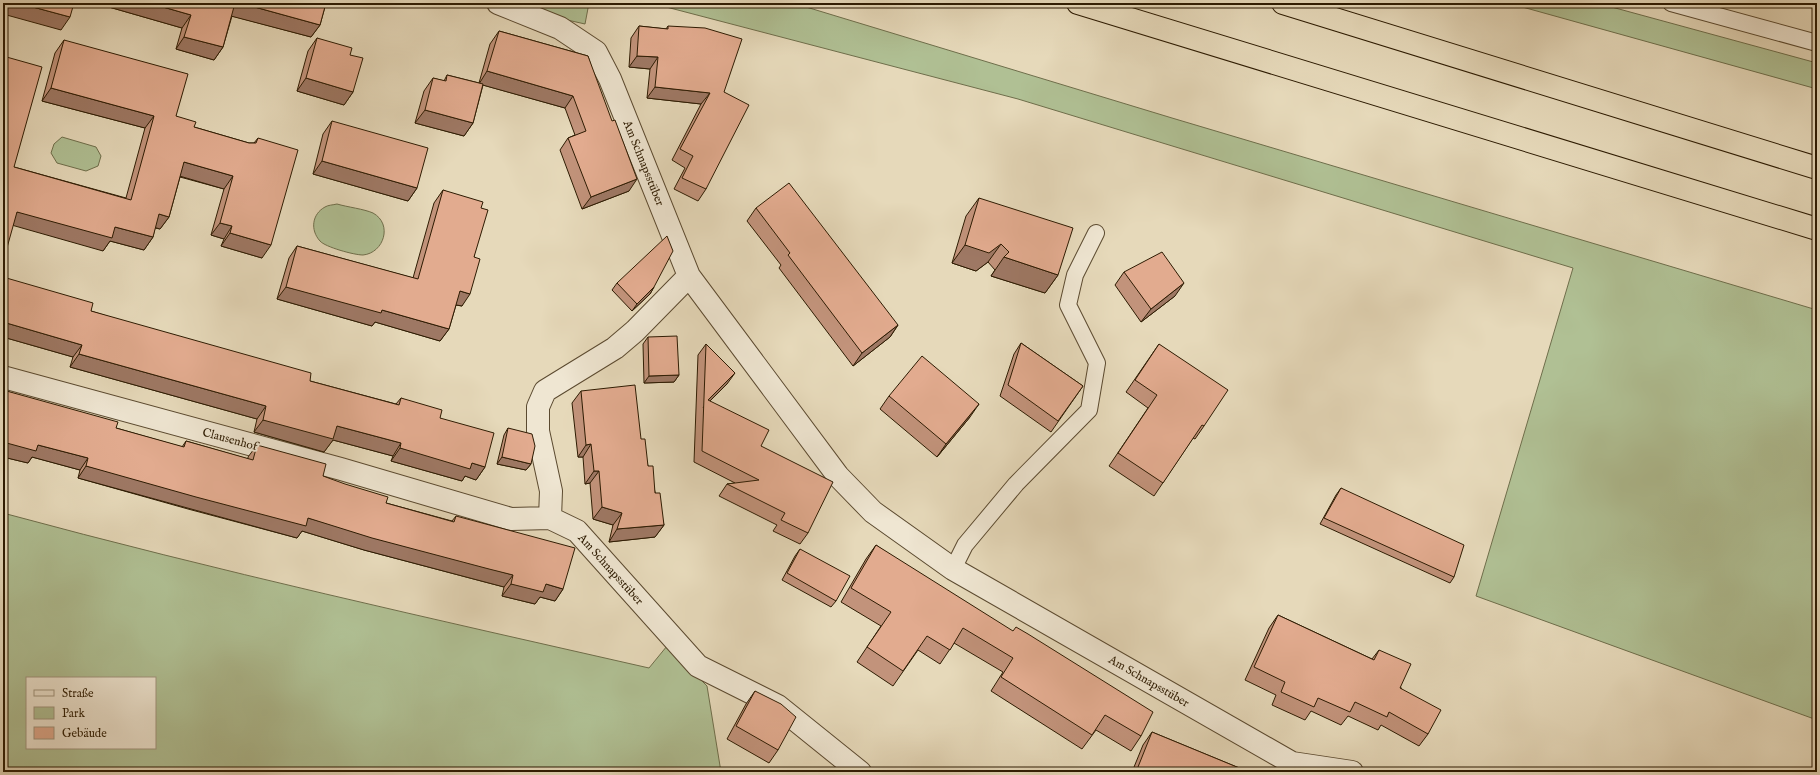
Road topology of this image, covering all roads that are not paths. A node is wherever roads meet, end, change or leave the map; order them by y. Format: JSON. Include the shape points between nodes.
{"nodes":[{"id":1,"x":498,"y":3,"type":"edge"},
{"id":2,"x":1078,"y":3,"type":"edge"},
{"id":3,"x":1283,"y":3,"type":"edge"},
{"id":4,"x":1671,"y":3,"type":"edge"},
{"id":5,"x":1817,"y":43,"type":"edge"},
{"id":6,"x":1730,"y":140,"type":"junction"},
{"id":7,"x":1817,"y":156,"type":"edge"},
{"id":8,"x":1817,"y":168,"type":"edge"},
{"id":9,"x":1719,"y":199,"type":"junction"},
{"id":10,"x":1817,"y":229,"type":"edge"},
{"id":11,"x":1096,"y":234,"type":"dead end"},
{"id":12,"x":1817,"y":243,"type":"edge"},
{"id":13,"x":689,"y":276,"type":"junction"},
{"id":14,"x":3,"y":378,"type":"edge"},
{"id":15,"x":550,"y":518,"type":"junction"},
{"id":16,"x":953,"y":569,"type":"junction"},
{"id":17,"x":860,"y":772,"type":"edge"},
{"id":18,"x":1352,"y":772,"type":"edge"}],
"edges":[{"from":1,"to":13,"type":"street","name":"Am Schnapsstüber","via":[[560,28],[596,52],[610,80]]},
{"from":2,"to":9,"type":"highway"},
{"from":3,"to":6,"type":"highway"},
{"from":4,"to":5,"type":"lane"},
{"from":6,"to":7,"type":"highway"},
{"from":6,"to":8,"type":"highway"},
{"from":9,"to":10,"type":"highway"},
{"from":9,"to":12,"type":"highway"},
{"from":11,"to":16,"type":"lane","via":[[1075,275],[1068,305],[1097,363],[1089,410],[1016,484],[965,545]]},
{"from":13,"to":15,"type":"street","via":[[615,348],[545,391],[538,407],[538,431],[551,490]]},
{"from":13,"to":16,"type":"street","name":"Am Schnapsstüber","via":[[838,476],[873,512]]},
{"from":14,"to":15,"type":"street","name":"Clausenhof","via":[[334,467],[511,519]]},
{"from":15,"to":17,"type":"street","name":"Am Schnapsstüber","via":[[577,531],[698,666],[778,706]]},
{"from":16,"to":18,"type":"street","name":"Am Schnapsstüber","via":[[1292,763]]}]}
